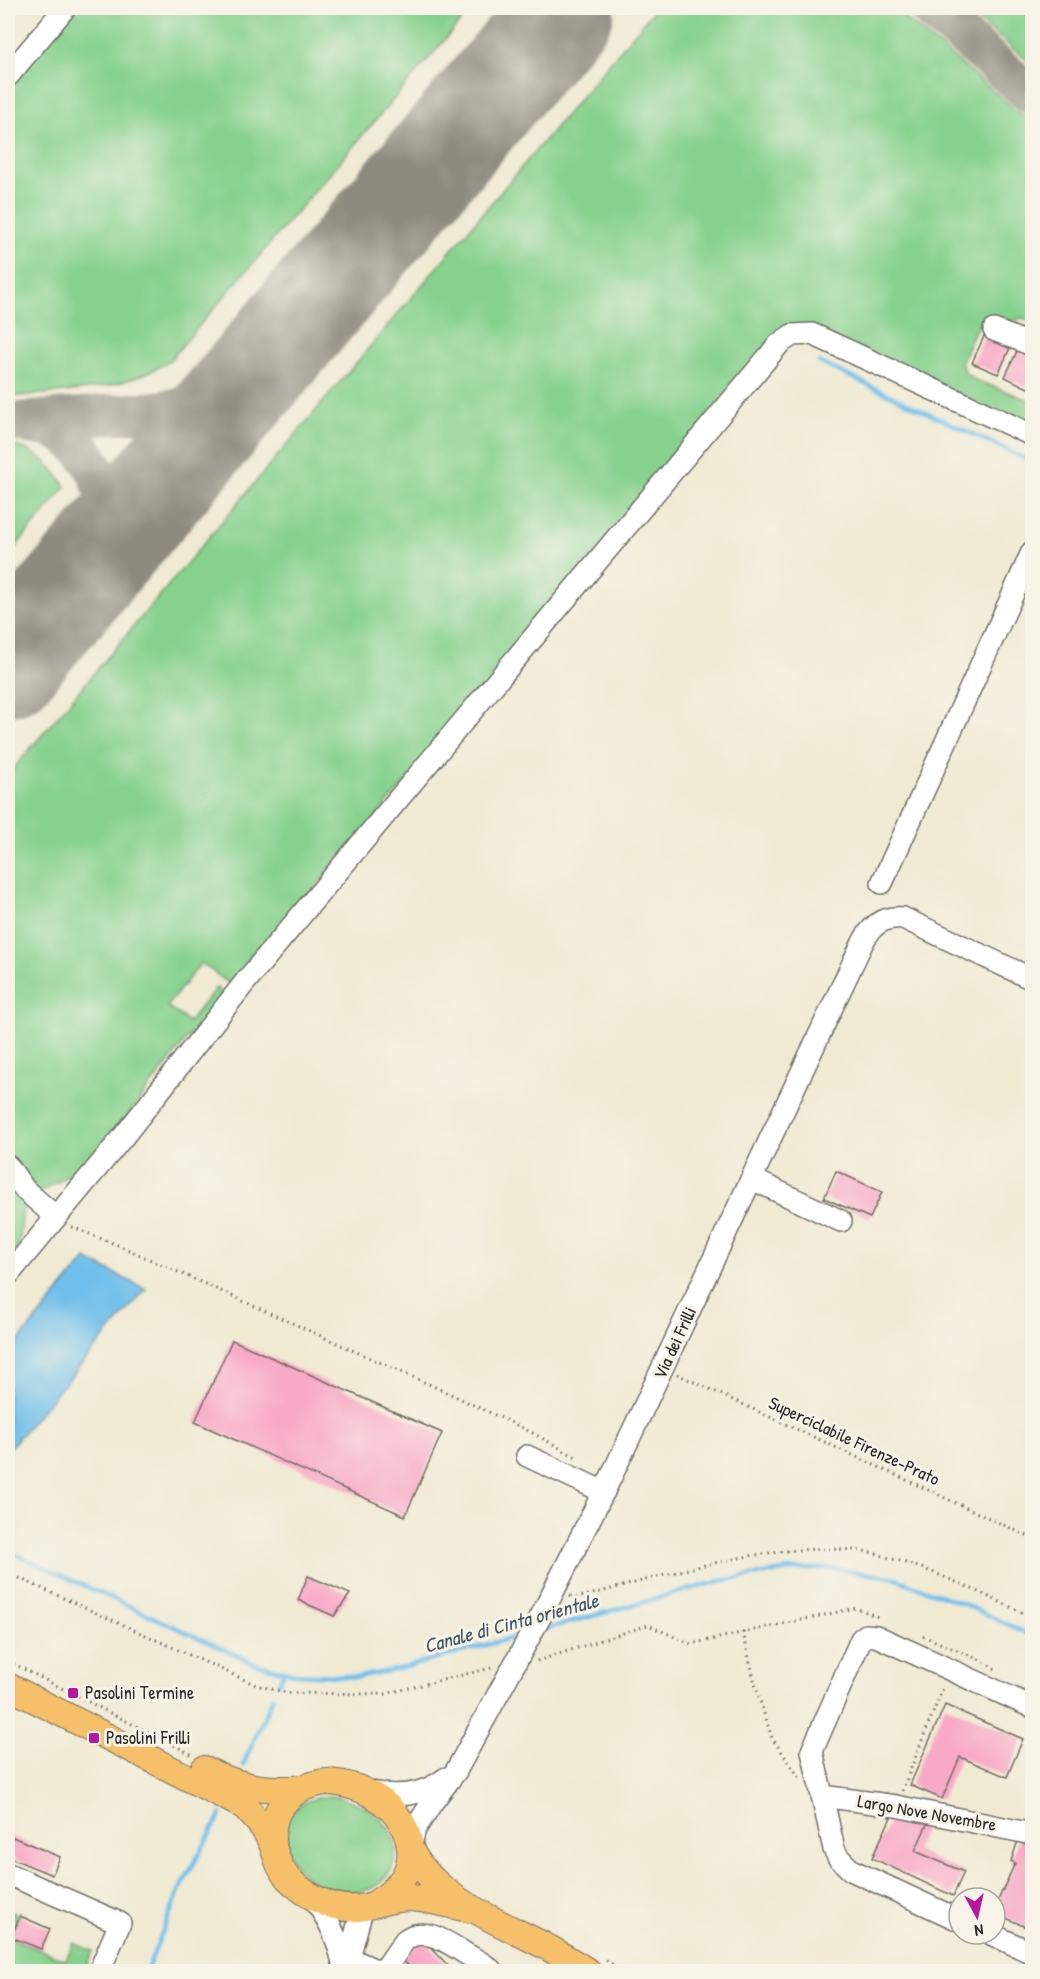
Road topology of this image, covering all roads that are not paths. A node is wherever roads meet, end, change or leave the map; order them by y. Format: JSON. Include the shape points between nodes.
{"nodes":[{"id":1,"x":65,"y":8,"type":"edge"},
{"id":2,"x":8,"y":76,"type":"edge"},
{"id":3,"x":994,"y":330,"type":"dead end"},
{"id":4,"x":1032,"y":345,"type":"edge"},
{"id":5,"x":1032,"y":435,"type":"edge"},
{"id":6,"x":1032,"y":552,"type":"edge"},
{"id":7,"x":882,"y":884,"type":"dead end"},
{"id":8,"x":1032,"y":979,"type":"edge"},
{"id":9,"x":8,"y":1166,"type":"edge"},
{"id":10,"x":752,"y":1179,"type":"junction"},
{"id":11,"x":62,"y":1221,"type":"junction"},
{"id":12,"x":841,"y":1221,"type":"dead end"},
{"id":13,"x":8,"y":1275,"type":"edge"},
{"id":14,"x":527,"y":1456,"type":"dead end"},
{"id":15,"x":604,"y":1492,"type":"junction"},
{"id":16,"x":8,"y":1669,"type":"edge"},
{"id":17,"x":8,"y":1686,"type":"edge"},
{"id":18,"x":1032,"y":1707,"type":"edge"},
{"id":19,"x":456,"y":1771,"type":"junction"},
{"id":20,"x":302,"y":1788,"type":"junction"},
{"id":21,"x":359,"y":1789,"type":"junction"},
{"id":22,"x":822,"y":1796,"type":"junction"},
{"id":23,"x":1032,"y":1834,"type":"edge"},
{"id":24,"x":272,"y":1844,"type":"junction"},
{"id":25,"x":410,"y":1848,"type":"junction"},
{"id":26,"x":8,"y":1874,"type":"edge"},
{"id":27,"x":313,"y":1898,"type":"junction"},
{"id":28,"x":370,"y":1905,"type":"junction"},
{"id":29,"x":473,"y":1910,"type":"junction"},
{"id":30,"x":947,"y":1914,"type":"edge"},
{"id":31,"x":1007,"y":1941,"type":"edge"},
{"id":32,"x":1032,"y":1953,"type":"edge"},
{"id":33,"x":597,"y":1966,"type":"edge"},
{"id":34,"x":346,"y":1967,"type":"edge"},
{"id":35,"x":99,"y":1971,"type":"edge"},
{"id":36,"x":382,"y":1971,"type":"edge"},
{"id":37,"x":492,"y":1971,"type":"edge"}],
"edges":[{"from":1,"to":2,"type":"street"},
{"from":3,"to":4,"type":"street"},
{"from":5,"to":11,"type":"street","via":[[812,333],[792,335],[779,344],[246,981]]},
{"from":6,"to":7,"type":"street"},
{"from":8,"to":10,"type":"street","name":"Via dei Frilli","via":[[903,918],[877,923],[866,935]]},
{"from":9,"to":11,"type":"street","via":[[25,1190]]},
{"from":10,"to":12,"type":"street"},
{"from":10,"to":15,"type":"street","name":"Via dei Frilli"},
{"from":11,"to":13,"type":"street"},
{"from":14,"to":15,"type":"street"},
{"from":15,"to":19,"type":"street","name":"Via dei Frilli"},
{"from":16,"to":20,"type":"main road","via":[[219,1777],[248,1786]]},
{"from":17,"to":24,"type":"main road","via":[[245,1807],[262,1825]]},
{"from":18,"to":22,"type":"street","via":[[955,1664],[876,1636],[862,1637],[812,1751]]},
{"from":19,"to":21,"type":"street","name":"Via dei Frilli","via":[[437,1785],[408,1794],[397,1796]]},
{"from":19,"to":25,"type":"street","name":"Via dei Frilli","via":[[415,1829]]},
{"from":20,"to":21,"type":"main road","via":[[326,1782]]},
{"from":20,"to":24,"type":"main road","via":[[290,1795],[273,1819]]},
{"from":21,"to":25,"type":"main road","via":[[380,1799],[397,1815]]},
{"from":22,"to":23,"type":"street","name":"Largo Nove Novembre","via":[[896,1806]]},
{"from":22,"to":30,"type":"street","via":[[834,1849],[843,1864]]},
{"from":24,"to":27,"type":"main road","via":[[286,1876]]},
{"from":25,"to":28,"type":"main road","via":[[408,1869],[400,1883],[388,1896]]},
{"from":25,"to":29,"type":"main road","via":[[419,1865],[435,1881]]},
{"from":26,"to":35,"type":"street","via":[[120,1923]]},
{"from":27,"to":28,"type":"main road","via":[[345,1908]]},
{"from":27,"to":34,"type":"street","via":[[327,1917]]},
{"from":28,"to":29,"type":"main road","via":[[412,1898]]},
{"from":28,"to":34,"type":"street"},
{"from":29,"to":33,"type":"main road","via":[[550,1949]]},
{"from":31,"to":32,"type":"street"},
{"from":34,"to":36,"type":"street"},
{"from":36,"to":37,"type":"street","via":[[405,1940],[423,1935],[441,1938]]}]}
